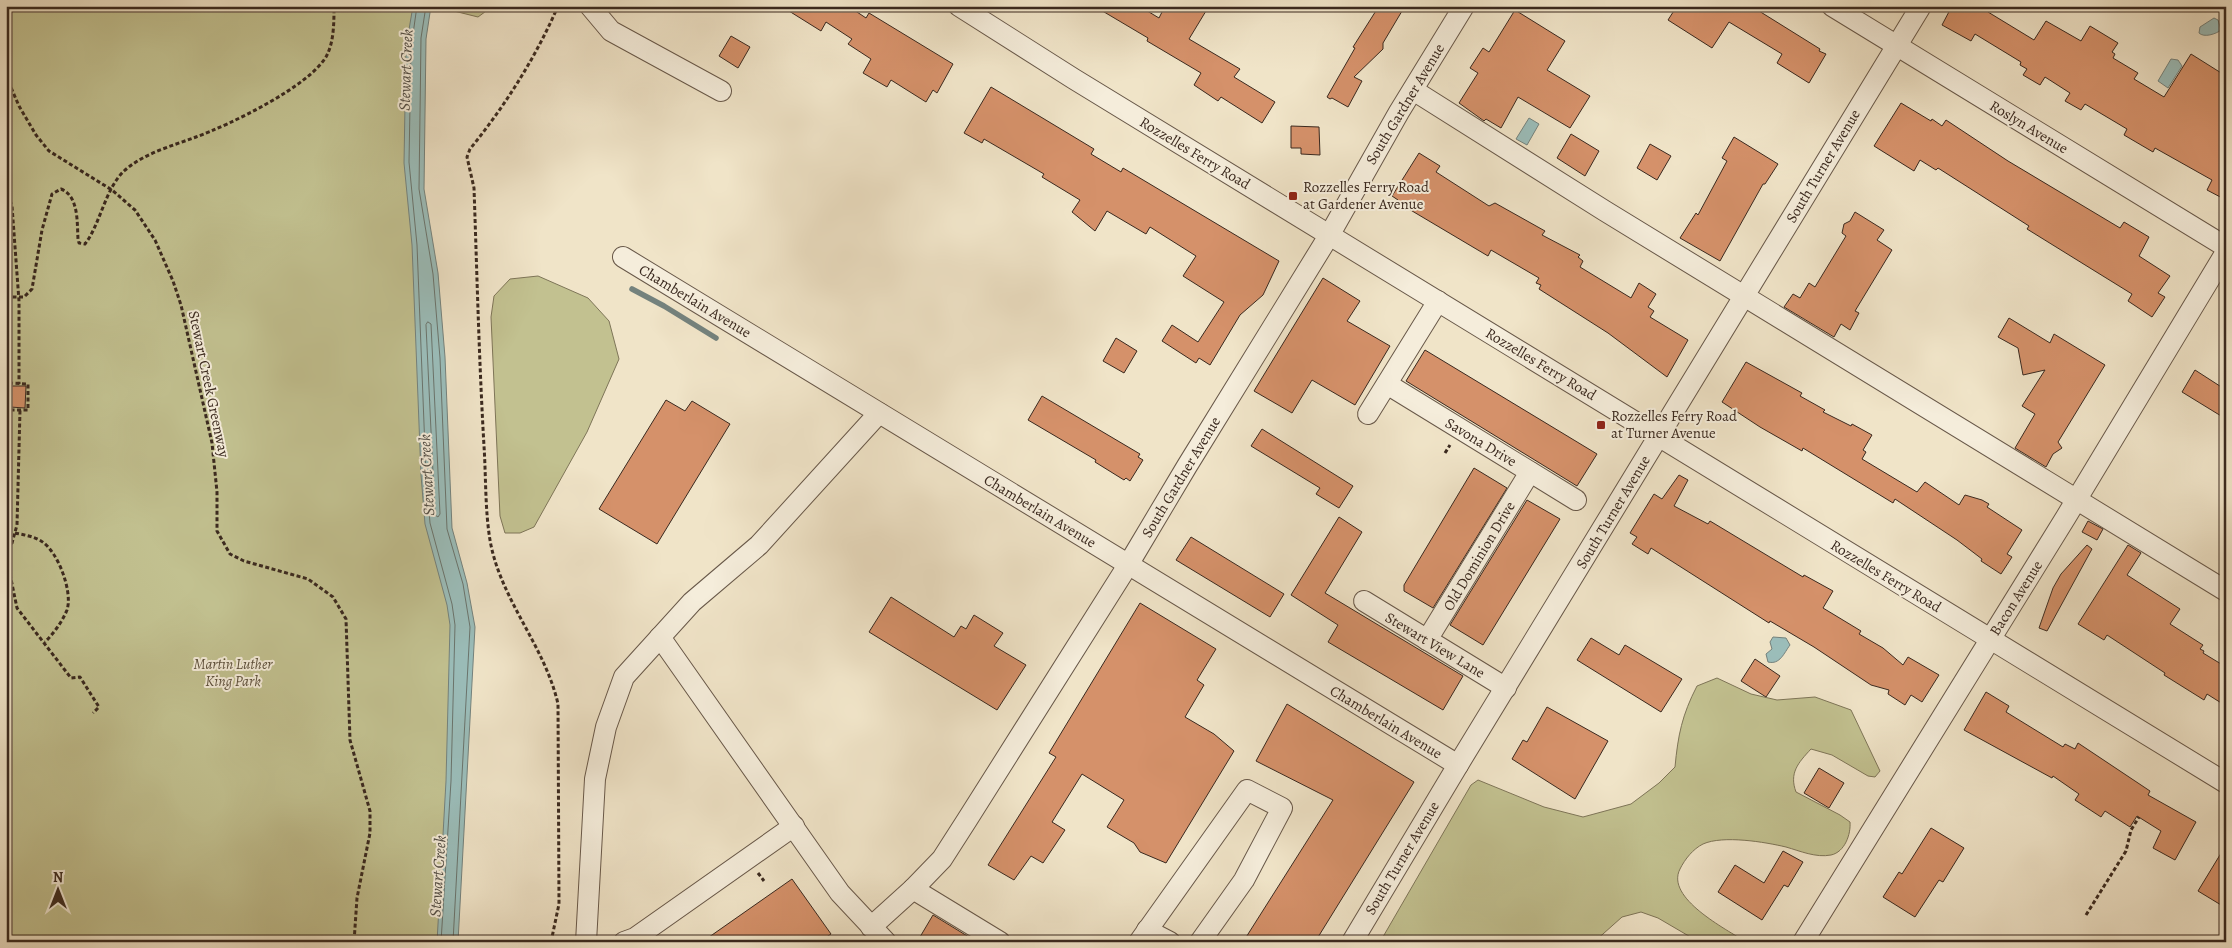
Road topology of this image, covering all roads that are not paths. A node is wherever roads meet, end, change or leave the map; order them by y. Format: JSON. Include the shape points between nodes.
{"nodes":[{"id":1,"x":590,"y":6,"type":"edge"},
{"id":2,"x":960,"y":6,"type":"edge"},
{"id":3,"x":1464,"y":6,"type":"edge"},
{"id":4,"x":1832,"y":6,"type":"edge"},
{"id":5,"x":1921,"y":6,"type":"edge"},
{"id":6,"x":1896,"y":46,"type":"junction"},
{"id":7,"x":1413,"y":90,"type":"junction"},
{"id":8,"x":721,"y":91,"type":"dead end"},
{"id":9,"x":1330,"y":234,"type":"junction"},
{"id":10,"x":2226,"y":247,"type":"edge"},
{"id":11,"x":2226,"y":252,"type":"edge"},
{"id":12,"x":623,"y":257,"type":"dead end"},
{"id":13,"x":1744,"y":296,"type":"junction"},
{"id":14,"x":1438,"y":301,"type":"junction"},
{"id":15,"x":1387,"y":384,"type":"junction"},
{"id":16,"x":878,"y":413,"type":"junction"},
{"id":17,"x":1368,"y":414,"type":"dead end"},
{"id":18,"x":1659,"y":436,"type":"junction"},
{"id":19,"x":1530,"y":472,"type":"junction"},
{"id":20,"x":1576,"y":500,"type":"dead end"},
{"id":21,"x":2076,"y":500,"type":"junction"},
{"id":22,"x":1128,"y":565,"type":"junction"},
{"id":23,"x":2226,"y":591,"type":"edge"},
{"id":24,"x":1364,"y":601,"type":"dead end"},
{"id":25,"x":660,"y":636,"type":"junction"},
{"id":26,"x":1990,"y":639,"type":"junction"},
{"id":27,"x":1428,"y":640,"type":"junction"},
{"id":28,"x":1506,"y":688,"type":"junction"},
{"id":29,"x":1458,"y":765,"type":"junction"},
{"id":30,"x":2226,"y":783,"type":"edge"},
{"id":31,"x":794,"y":826,"type":"junction"},
{"id":32,"x":913,"y":890,"type":"junction"},
{"id":33,"x":871,"y":927,"type":"junction"},
{"id":34,"x":1143,"y":936,"type":"edge"},
{"id":35,"x":586,"y":942,"type":"edge"},
{"id":36,"x":624,"y":942,"type":"edge"},
{"id":37,"x":886,"y":942,"type":"edge"},
{"id":38,"x":1000,"y":942,"type":"edge"},
{"id":39,"x":1170,"y":942,"type":"edge"},
{"id":40,"x":1200,"y":942,"type":"edge"},
{"id":41,"x":1352,"y":942,"type":"edge"},
{"id":42,"x":1804,"y":942,"type":"edge"}],
"edges":[{"from":1,"to":8,"type":"street","via":[[611,31]]},
{"from":2,"to":9,"type":"street","name":"Rozzelles Ferry Road"},
{"from":3,"to":7,"type":"street","name":"South Gardner Avenue"},
{"from":4,"to":6,"type":"street","name":"Roslyn Avenue"},
{"from":5,"to":6,"type":"street","name":"South Turner Avenue"},
{"from":6,"to":10,"type":"street","name":"Roslyn Avenue"},
{"from":6,"to":13,"type":"street","name":"South Turner Avenue"},
{"from":7,"to":9,"type":"street","name":"South Gardner Avenue"},
{"from":7,"to":13,"type":"street"},
{"from":9,"to":14,"type":"street","name":"Rozzelles Ferry Road"},
{"from":9,"to":22,"type":"street","name":"South Gardner Avenue"},
{"from":11,"to":21,"type":"street","name":"Bacon Avenue"},
{"from":12,"to":16,"type":"street","name":"Chamberlain Avenue"},
{"from":13,"to":18,"type":"street","name":"South Turner Avenue"},
{"from":13,"to":21,"type":"street"},
{"from":14,"to":15,"type":"street"},
{"from":14,"to":18,"type":"street","name":"Rozzelles Ferry Road"},
{"from":15,"to":17,"type":"street"},
{"from":15,"to":19,"type":"street","name":"Savona Drive"},
{"from":16,"to":22,"type":"street","name":"Chamberlain Avenue"},
{"from":16,"to":25,"type":"street","via":[[759,545],[692,602]]},
{"from":18,"to":26,"type":"street","name":"Rozzelles Ferry Road"},
{"from":18,"to":28,"type":"street","name":"South Turner Avenue"},
{"from":19,"to":20,"type":"street","name":"Savona Drive"},
{"from":19,"to":27,"type":"street","name":"Old Dominion Drive"},
{"from":21,"to":23,"type":"street"},
{"from":21,"to":26,"type":"street","name":"Bacon Avenue"},
{"from":22,"to":29,"type":"street","name":"Chamberlain Avenue"},
{"from":22,"to":32,"type":"street","name":"South Gardner Avenue","via":[[942,859]]},
{"from":24,"to":27,"type":"street","name":"Stewart View Lane"},
{"from":25,"to":31,"type":"street"},
{"from":25,"to":35,"type":"street","via":[[624,676],[606,727],[595,779]]},
{"from":26,"to":30,"type":"street","name":"Rozzelles Ferry Road"},
{"from":26,"to":42,"type":"street","name":"Bacon Avenue"},
{"from":27,"to":28,"type":"street","name":"Stewart View Lane"},
{"from":28,"to":29,"type":"street","name":"South Turner Avenue"},
{"from":29,"to":41,"type":"street","name":"South Turner Avenue"},
{"from":31,"to":33,"type":"street","via":[[840,893]]},
{"from":31,"to":36,"type":"street","via":[[635,938]]},
{"from":32,"to":33,"type":"street","name":"South Gardner Avenue"},
{"from":32,"to":38,"type":"street"},
{"from":33,"to":37,"type":"street"},
{"from":34,"to":39,"type":"street"},
{"from":34,"to":40,"type":"street","via":[[1247,790],[1282,808],[1244,880]]}]}
